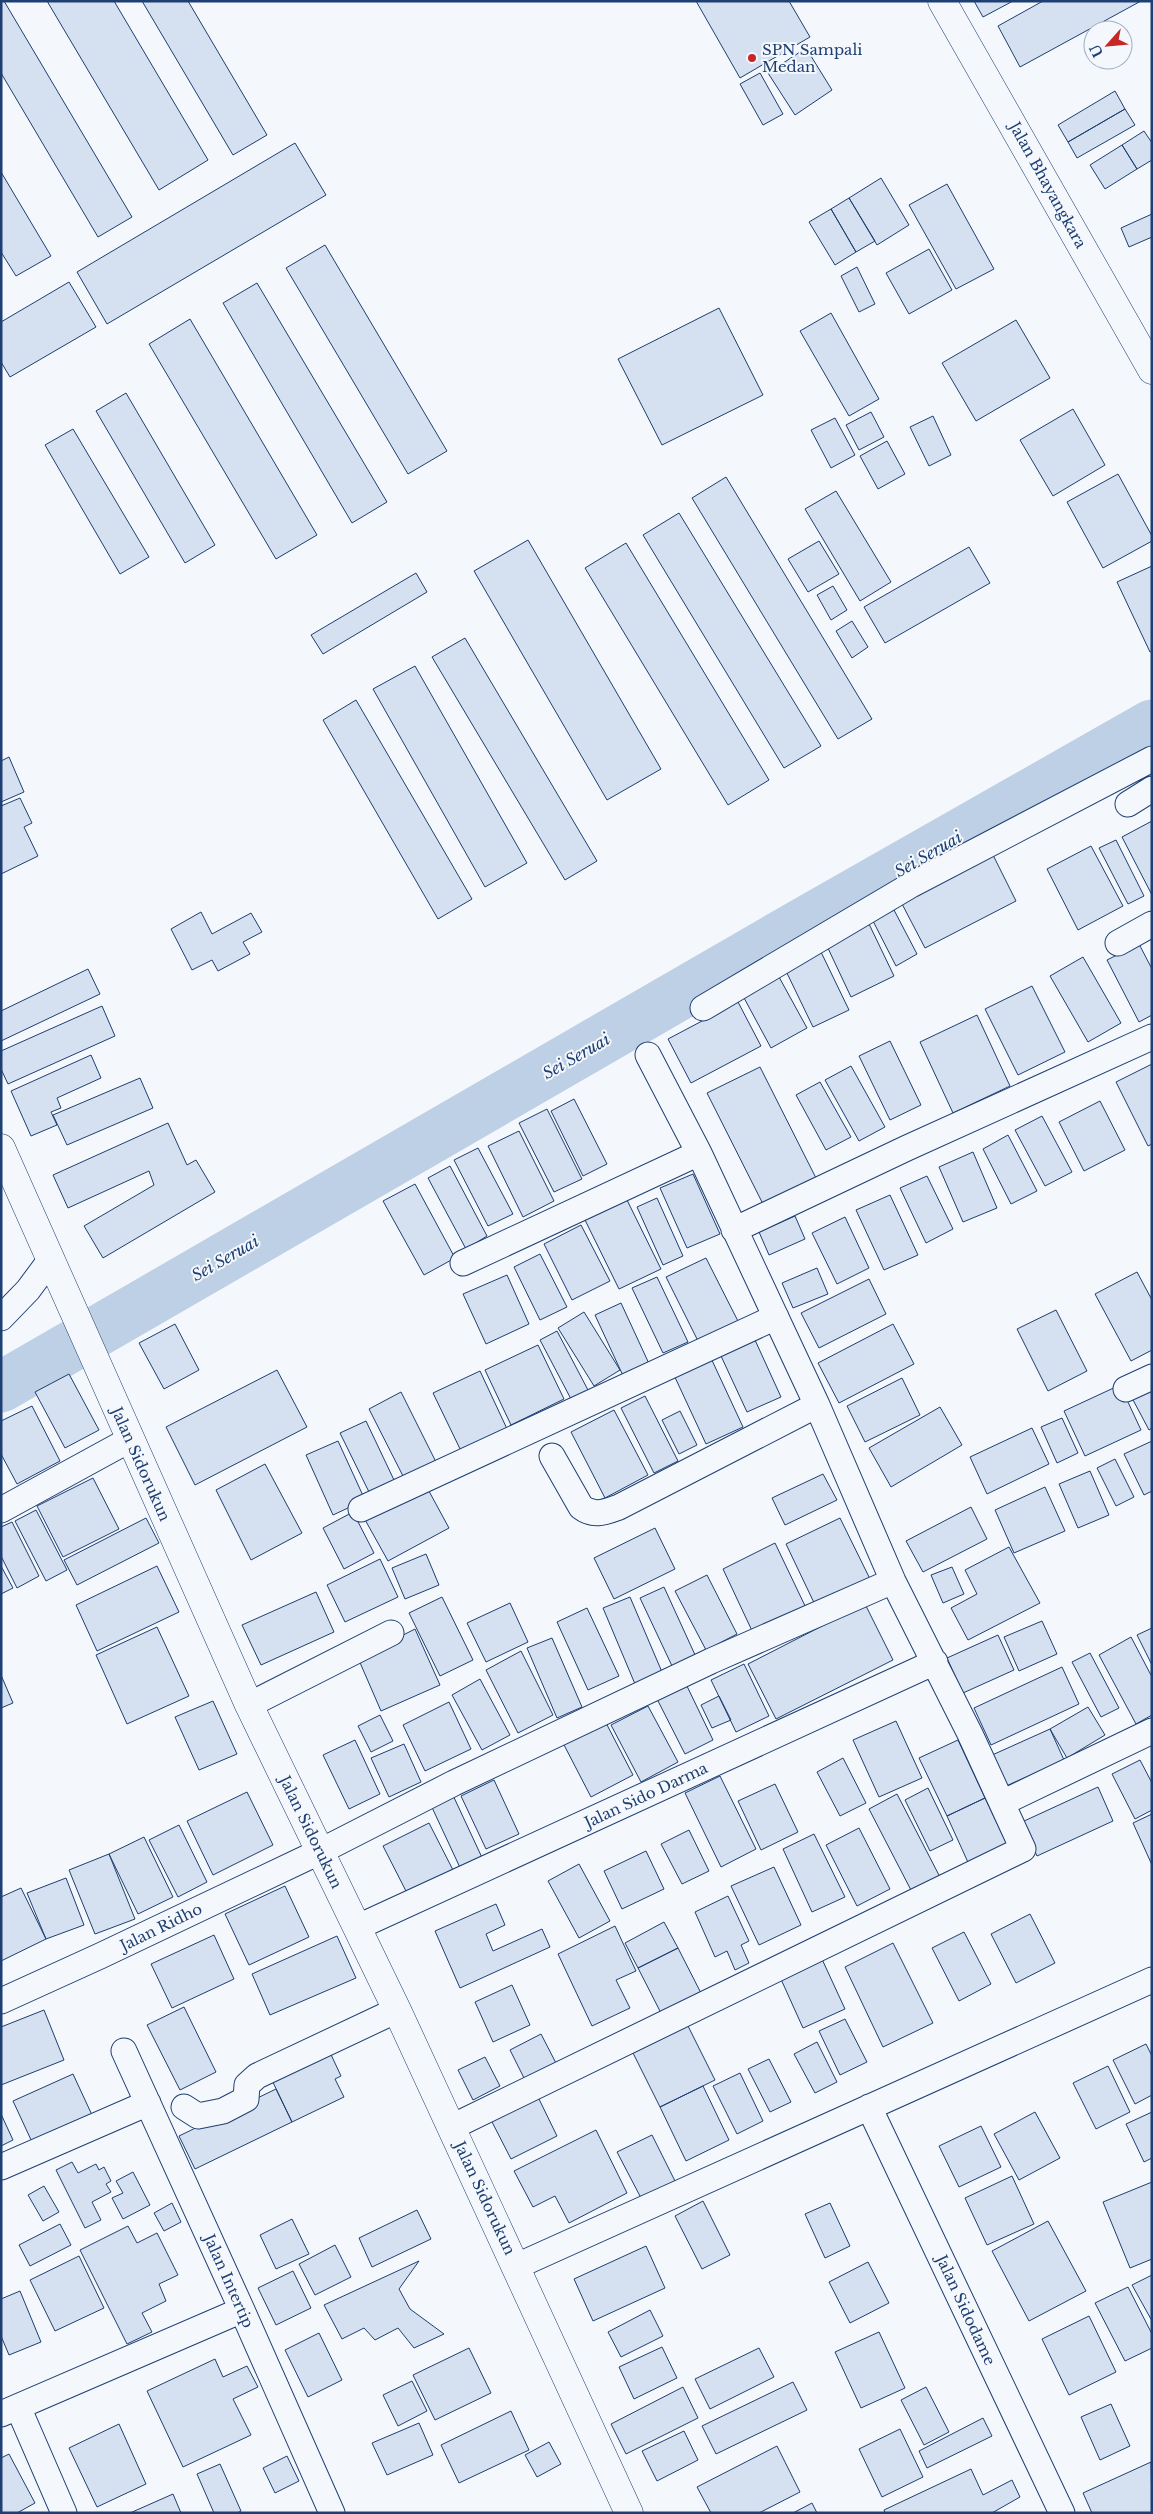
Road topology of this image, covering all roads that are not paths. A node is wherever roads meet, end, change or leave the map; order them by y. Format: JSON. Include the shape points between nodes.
{"nodes":[{"id":1,"x":942,"y":1,"type":"edge"},
{"id":2,"x":1152,"y":370,"type":"edge"},
{"id":3,"x":1152,"y":759,"type":"edge"},
{"id":4,"x":1152,"y":789,"type":"edge"},
{"id":5,"x":1128,"y":804,"type":"dead end"},
{"id":6,"x":1152,"y":924,"type":"edge"},
{"id":7,"x":1118,"y":943,"type":"dead end"},
{"id":8,"x":703,"y":1008,"type":"dead end"},
{"id":9,"x":1152,"y":1037,"type":"edge"},
{"id":10,"x":648,"y":1055,"type":"dead end"},
{"id":11,"x":1,"y":1148,"type":"edge"},
{"id":12,"x":698,"y":1153,"type":"junction"},
{"id":13,"x":734,"y":1230,"type":"junction"},
{"id":14,"x":463,"y":1263,"type":"dead end"},
{"id":15,"x":55,"y":1268,"type":"junction"},
{"id":16,"x":1,"y":1318,"type":"edge"},
{"id":17,"x":776,"y":1318,"type":"junction"},
{"id":18,"x":1152,"y":1377,"type":"edge"},
{"id":19,"x":1126,"y":1389,"type":"dead end"},
{"id":20,"x":817,"y":1404,"type":"junction"},
{"id":21,"x":130,"y":1440,"type":"junction"},
{"id":22,"x":552,"y":1456,"type":"dead end"},
{"id":23,"x":360,"y":1509,"type":"dead end"},
{"id":24,"x":1,"y":1510,"type":"edge"},
{"id":25,"x":893,"y":1581,"type":"junction"},
{"id":26,"x":391,"y":1633,"type":"dead end"},
{"id":27,"x":935,"y":1662,"type":"junction"},
{"id":28,"x":249,"y":1705,"type":"junction"},
{"id":29,"x":1152,"y":1731,"type":"edge"},
{"id":30,"x":1002,"y":1803,"type":"junction"},
{"id":31,"x":319,"y":1852,"type":"junction"},
{"id":32,"x":358,"y":1928,"type":"junction"},
{"id":33,"x":1152,"y":1980,"type":"edge"},
{"id":34,"x":1,"y":2001,"type":"edge"},
{"id":35,"x":397,"y":2010,"type":"junction"},
{"id":36,"x":124,"y":2052,"type":"dead end"},
{"id":37,"x":148,"y":2103,"type":"junction"},
{"id":38,"x":184,"y":2107,"type":"dead end"},
{"id":39,"x":869,"y":2107,"type":"junction"},
{"id":40,"x":452,"y":2127,"type":"junction"},
{"id":41,"x":1,"y":2167,"type":"edge"},
{"id":42,"x":517,"y":2266,"type":"junction"},
{"id":43,"x":242,"y":2310,"type":"junction"},
{"id":44,"x":9,"y":2410,"type":"edge"},
{"id":45,"x":64,"y":2513,"type":"edge"},
{"id":46,"x":332,"y":2513,"type":"edge"},
{"id":47,"x":629,"y":2513,"type":"edge"},
{"id":48,"x":1062,"y":2513,"type":"edge"}],
"edges":[{"from":1,"to":2,"type":"street","name":"Jalan Bhayangkara"},
{"from":3,"to":8,"type":"street","via":[[912,885]]},
{"from":4,"to":5,"type":"street"},
{"from":6,"to":7,"type":"street"},
{"from":9,"to":13,"type":"street"},
{"from":10,"to":12,"type":"street"},
{"from":11,"to":15,"type":"street","name":"Jalan Sidorukun"},
{"from":12,"to":13,"type":"street"},
{"from":12,"to":14,"type":"street"},
{"from":13,"to":17,"type":"street"},
{"from":15,"to":16,"type":"street"},
{"from":15,"to":21,"type":"street","name":"Jalan Sidorukun"},
{"from":17,"to":20,"type":"street"},
{"from":17,"to":23,"type":"street"},
{"from":18,"to":19,"type":"street"},
{"from":20,"to":22,"type":"street","via":[[602,1513],[587,1512],[581,1506]]},
{"from":20,"to":25,"type":"street"},
{"from":21,"to":24,"type":"street"},
{"from":21,"to":28,"type":"street","name":"Jalan Sidorukun"},
{"from":25,"to":27,"type":"street"},
{"from":25,"to":31,"type":"street","name":"Jalan Ridho","via":[[711,1661],[454,1783]]},
{"from":26,"to":28,"type":"street"},
{"from":27,"to":30,"type":"street"},
{"from":27,"to":32,"type":"street","name":"Jalan Sido Darma"},
{"from":28,"to":31,"type":"street","name":"Jalan Sidorukun"},
{"from":29,"to":30,"type":"street"},
{"from":30,"to":40,"type":"street","via":[[1023,1849]]},
{"from":31,"to":32,"type":"street","name":"Jalan Sidorukun"},
{"from":31,"to":34,"type":"street","name":"Jalan Ridho"},
{"from":32,"to":35,"type":"street","name":"Jalan Sidorukun"},
{"from":33,"to":39,"type":"street"},
{"from":35,"to":38,"type":"street","via":[[250,2081],[246,2099],[223,2110],[198,2116]]},
{"from":35,"to":40,"type":"street","name":"Jalan Sidorukun"},
{"from":36,"to":37,"type":"street","name":"Jalan Intertip"},
{"from":37,"to":41,"type":"street"},
{"from":37,"to":43,"type":"street","name":"Jalan Intertip"},
{"from":39,"to":42,"type":"street"},
{"from":39,"to":48,"type":"street","name":"Jalan Sidodame"},
{"from":40,"to":42,"type":"street","name":"Jalan Sidorukun"},
{"from":42,"to":47,"type":"street","name":"Jalan Sidorukun"},
{"from":43,"to":44,"type":"street"},
{"from":43,"to":46,"type":"street","name":"Jalan Intertip"},
{"from":44,"to":45,"type":"street"}]}
